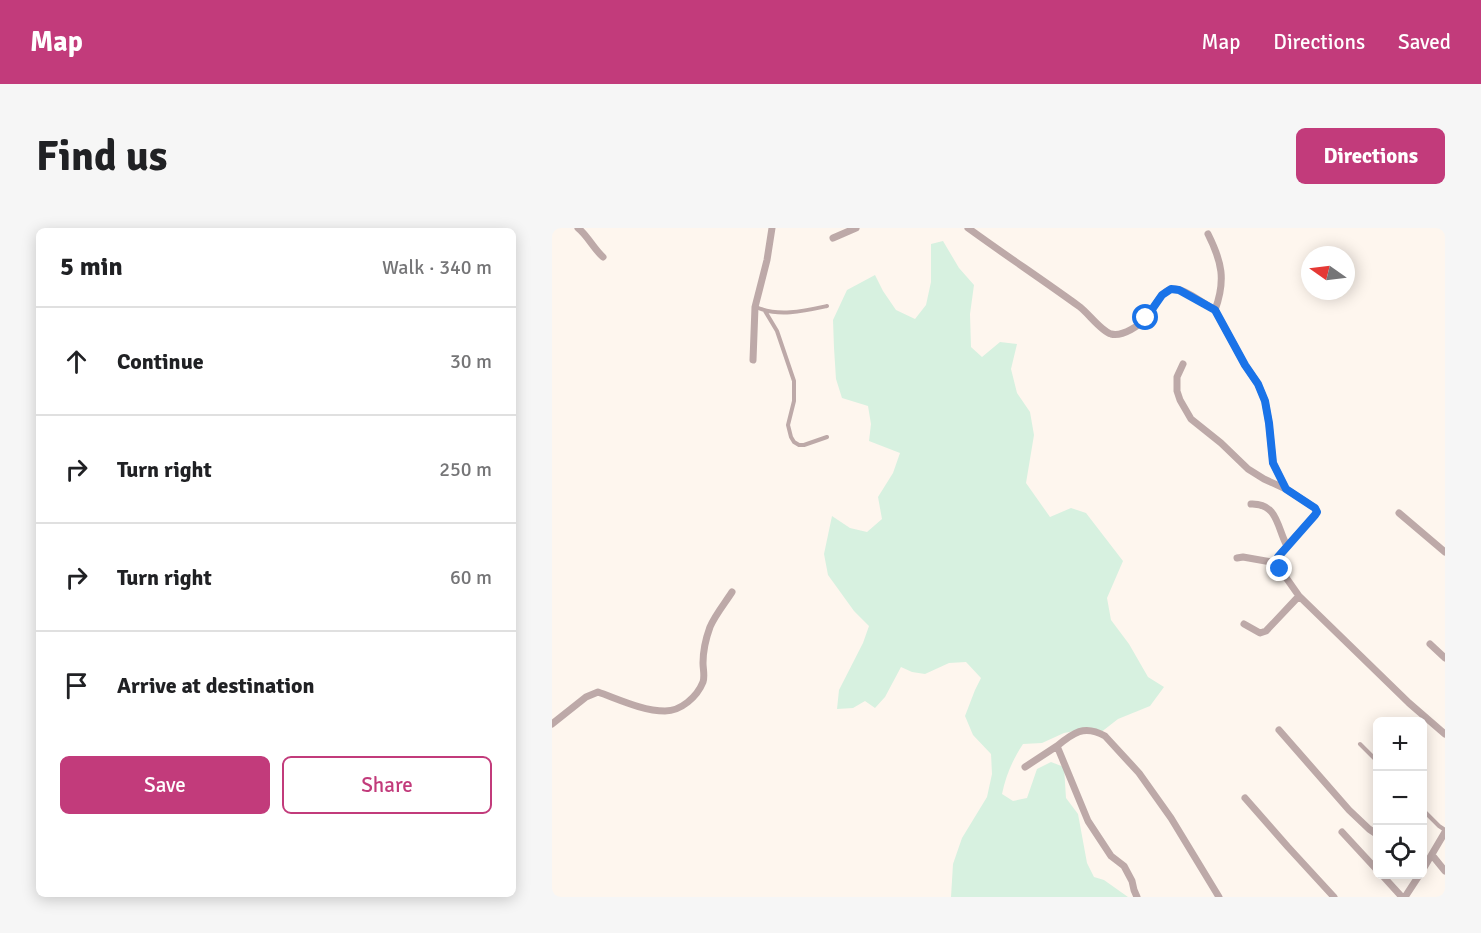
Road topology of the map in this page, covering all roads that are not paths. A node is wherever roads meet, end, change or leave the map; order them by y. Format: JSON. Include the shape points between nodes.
{"nodes":[{"id":1,"x":578,"y":228,"type":"edge"},
{"id":2,"x":772,"y":228,"type":"edge"},
{"id":3,"x":856,"y":228,"type":"edge"},
{"id":4,"x":968,"y":228,"type":"edge"},
{"id":5,"x":1208,"y":234,"type":"dead end"},
{"id":6,"x":833,"y":238,"type":"dead end"},
{"id":7,"x":603,"y":257,"type":"dead end"},
{"id":8,"x":827,"y":306,"type":"dead end"},
{"id":9,"x":755,"y":307,"type":"junction"},
{"id":10,"x":1215,"y":310,"type":"junction"},
{"id":11,"x":765,"y":311,"type":"junction"},
{"id":12,"x":753,"y":360,"type":"dead end"},
{"id":13,"x":1183,"y":364,"type":"dead end"},
{"id":14,"x":827,"y":437,"type":"dead end"},
{"id":15,"x":1286,"y":489,"type":"junction"},
{"id":16,"x":1251,"y":504,"type":"dead end"},
{"id":17,"x":1399,"y":513,"type":"dead end"},
{"id":18,"x":1287,"y":546,"type":"junction"},
{"id":19,"x":1445,"y":552,"type":"edge"},
{"id":20,"x":1237,"y":558,"type":"dead end"},
{"id":21,"x":1277,"y":563,"type":"junction"},
{"id":22,"x":732,"y":592,"type":"dead end"},
{"id":23,"x":1299,"y":596,"type":"junction"},
{"id":24,"x":1244,"y":624,"type":"dead end"},
{"id":25,"x":1430,"y":644,"type":"dead end"},
{"id":26,"x":1445,"y":658,"type":"edge"},
{"id":27,"x":552,"y":724,"type":"edge"},
{"id":28,"x":1279,"y":730,"type":"dead end"},
{"id":29,"x":1445,"y":734,"type":"edge"},
{"id":30,"x":1360,"y":744,"type":"dead end"},
{"id":31,"x":1057,"y":746,"type":"junction"},
{"id":32,"x":1373,"y":758,"type":"edge"},
{"id":33,"x":1025,"y":767,"type":"dead end"},
{"id":34,"x":1245,"y":798,"type":"dead end"},
{"id":35,"x":1427,"y":814,"type":"edge"},
{"id":36,"x":1445,"y":831,"type":"edge"},
{"id":37,"x":1342,"y":832,"type":"dead end"},
{"id":38,"x":1373,"y":832,"type":"edge"},
{"id":39,"x":1432,"y":855,"type":"junction"},
{"id":40,"x":1427,"y":862,"type":"edge"},
{"id":41,"x":1373,"y":867,"type":"edge"},
{"id":42,"x":1445,"y":871,"type":"edge"},
{"id":43,"x":1386,"y":879,"type":"edge"},
{"id":44,"x":1415,"y":879,"type":"edge"},
{"id":45,"x":1137,"y":897,"type":"edge"},
{"id":46,"x":1219,"y":897,"type":"edge"},
{"id":47,"x":1334,"y":897,"type":"edge"},
{"id":48,"x":1403,"y":897,"type":"edge"}],
"edges":[{"from":1,"to":7,"type":"street"},
{"from":2,"to":9,"type":"street"},
{"from":3,"to":6,"type":"street"},
{"from":4,"to":10,"type":"street","via":[[1083,309],[1110,334],[1126,332],[1140,323],[1171,289]]},
{"from":5,"to":10,"type":"street","via":[[1222,273]]},
{"from":8,"to":11,"type":"lane","via":[[804,311]]},
{"from":9,"to":11,"type":"lane"},
{"from":9,"to":12,"type":"street"},
{"from":10,"to":15,"type":"street","via":[[1265,401],[1273,463]]},
{"from":11,"to":14,"type":"lane","via":[[777,332],[794,381],[788,424],[791,437],[804,446]]},
{"from":13,"to":15,"type":"street","via":[[1177,377],[1177,391],[1191,419],[1248,469]]},
{"from":15,"to":18,"type":"street","via":[[1317,512]]},
{"from":16,"to":18,"type":"street","via":[[1262,505],[1275,515]]},
{"from":17,"to":19,"type":"street"},
{"from":18,"to":21,"type":"street"},
{"from":20,"to":21,"type":"street"},
{"from":21,"to":23,"type":"street"},
{"from":22,"to":27,"type":"street","via":[[711,625],[705,644],[704,680],[685,704],[663,711],[598,692]]},
{"from":23,"to":24,"type":"street","via":[[1266,631],[1260,633]]},
{"from":23,"to":29,"type":"street"},
{"from":25,"to":26,"type":"street"},
{"from":28,"to":38,"type":"street"},
{"from":30,"to":32,"type":"lane"},
{"from":31,"to":33,"type":"street"},
{"from":31,"to":45,"type":"street","via":[[1088,820],[1110,856],[1124,866]]},
{"from":31,"to":46,"type":"street","via":[[1081,730],[1105,736],[1139,773],[1171,818]]},
{"from":34,"to":47,"type":"street"},
{"from":35,"to":36,"type":"lane"},
{"from":36,"to":39,"type":"street"},
{"from":37,"to":41,"type":"street"},
{"from":39,"to":40,"type":"street"},
{"from":39,"to":42,"type":"street"},
{"from":43,"to":48,"type":"street"},
{"from":44,"to":48,"type":"street"}]}
